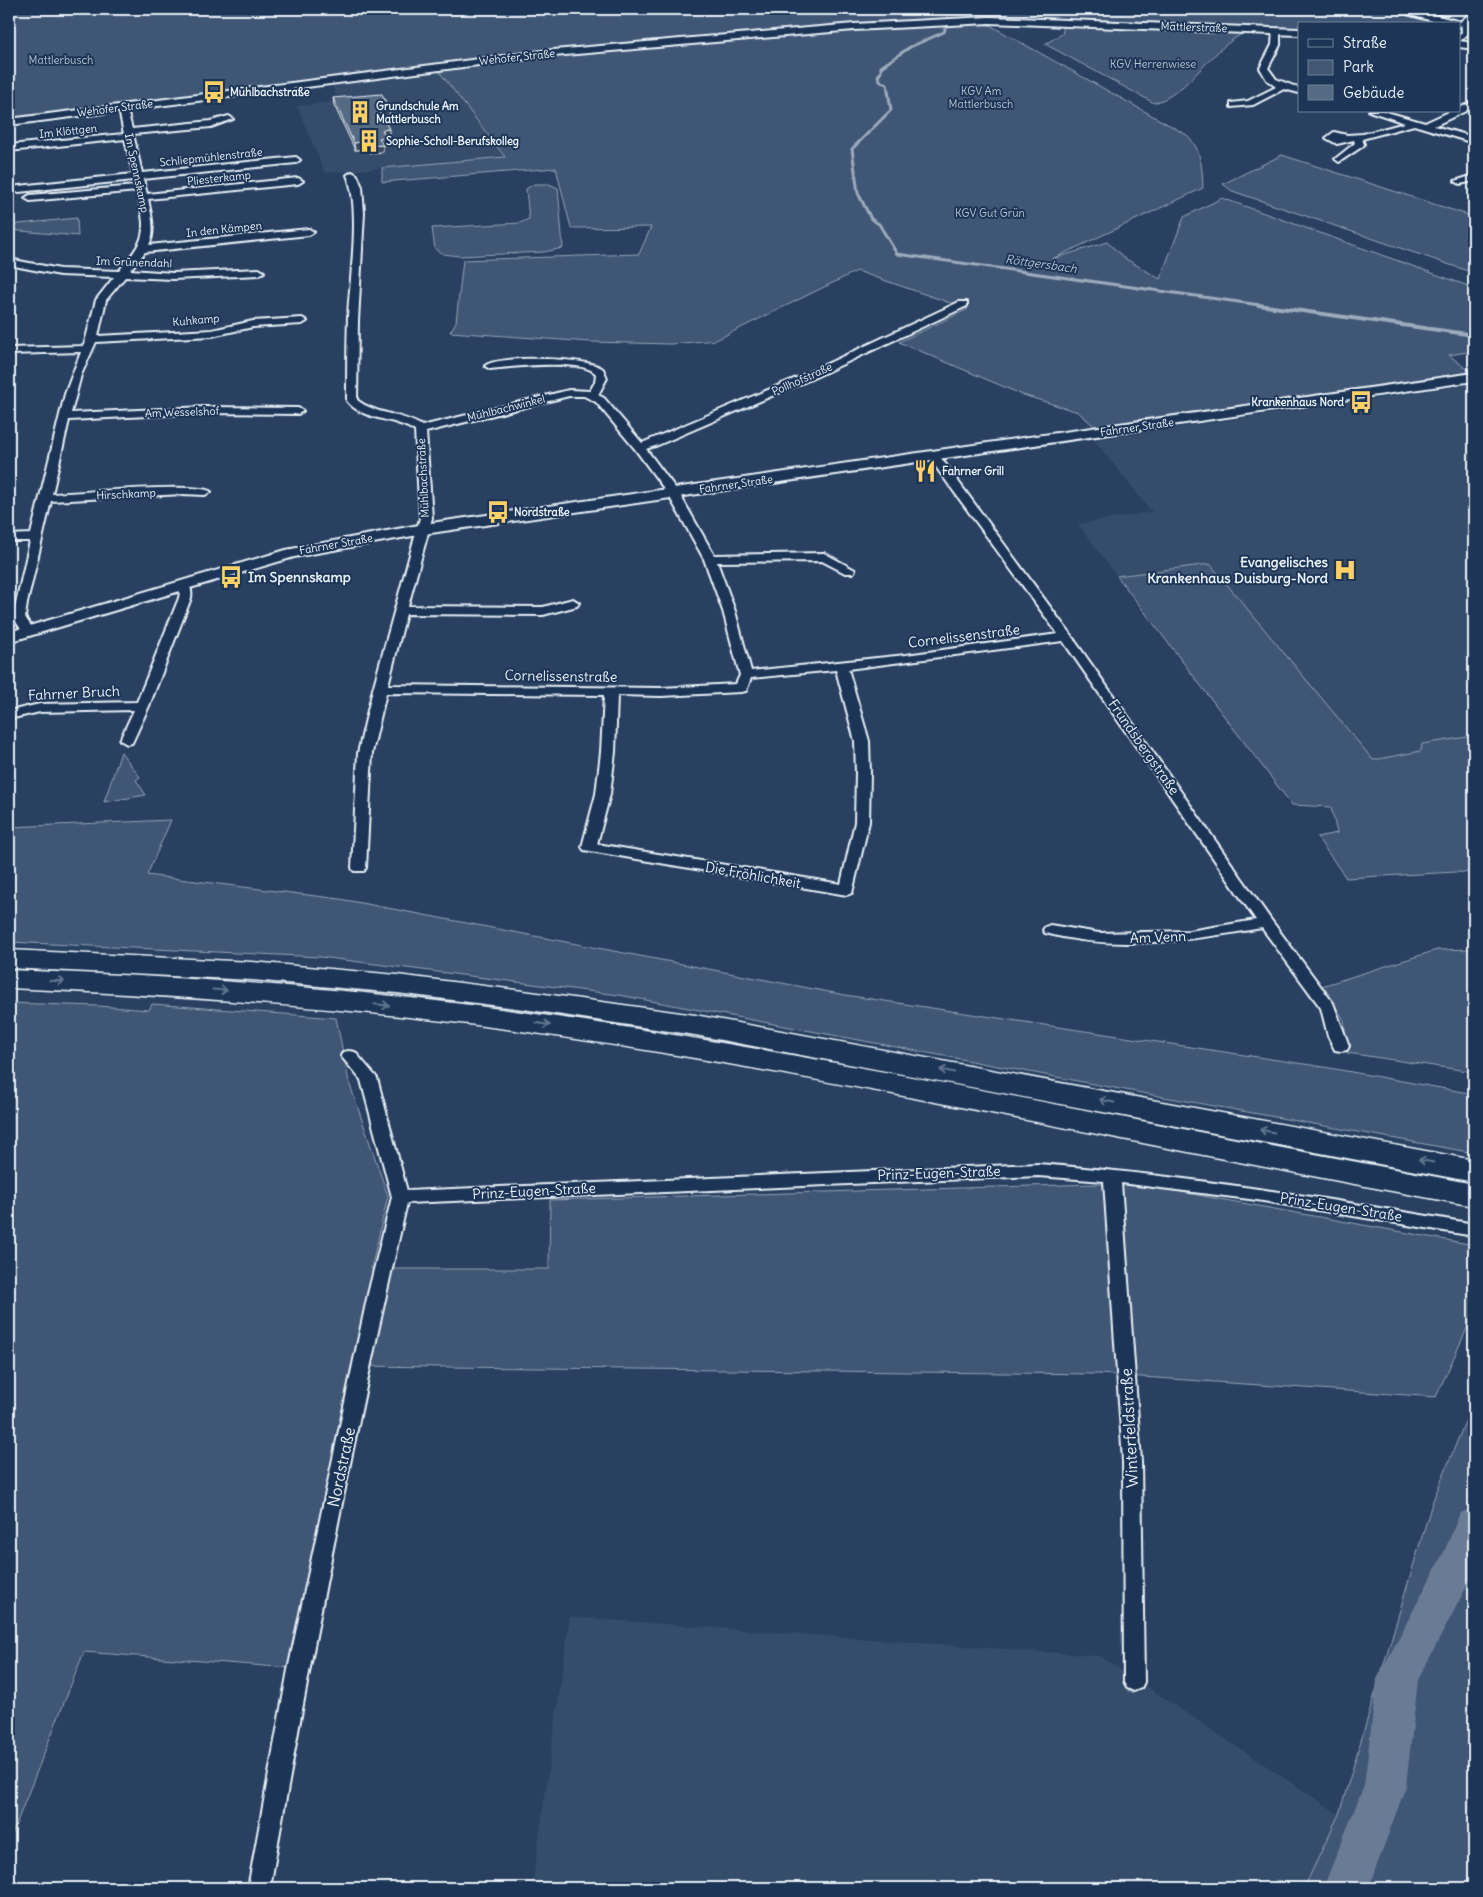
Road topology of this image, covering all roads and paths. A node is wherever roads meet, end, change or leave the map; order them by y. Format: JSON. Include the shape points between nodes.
{"nodes":[{"id":1,"x":1400,"y":9,"type":"edge"},
{"id":2,"x":1474,"y":14,"type":"edge"},
{"id":3,"x":1028,"y":21,"type":"joint"},
{"id":4,"x":1452,"y":22,"type":"edge"},
{"id":5,"x":1464,"y":25,"type":"edge"},
{"id":6,"x":1276,"y":30,"type":"junction"},
{"id":7,"x":1298,"y":32,"type":"edge"},
{"id":8,"x":1460,"y":39,"type":"edge"},
{"id":9,"x":1460,"y":44,"type":"edge"},
{"id":10,"x":1474,"y":46,"type":"edge"},
{"id":11,"x":1284,"y":86,"type":"junction"},
{"id":12,"x":1298,"y":91,"type":"edge"},
{"id":13,"x":1474,"y":104,"type":"edge"},
{"id":14,"x":1234,"y":106,"type":"dead end"},
{"id":15,"x":120,"y":108,"type":"junction"},
{"id":16,"x":1460,"y":111,"type":"edge"},
{"id":17,"x":1376,"y":112,"type":"edge"},
{"id":18,"x":1457,"y":112,"type":"edge"},
{"id":19,"x":229,"y":119,"type":"dead end"},
{"id":20,"x":9,"y":122,"type":"edge"},
{"id":21,"x":1413,"y":123,"type":"junction"},
{"id":22,"x":1426,"y":126,"type":"junction"},
{"id":23,"x":129,"y":134,"type":"junction"},
{"id":24,"x":1346,"y":138,"type":"dead end"},
{"id":25,"x":1357,"y":138,"type":"junction"},
{"id":26,"x":1474,"y":140,"type":"edge"},
{"id":27,"x":9,"y":148,"type":"edge"},
{"id":28,"x":1339,"y":159,"type":"dead end"},
{"id":29,"x":296,"y":160,"type":"dead end"},
{"id":30,"x":352,"y":175,"type":"dead end"},
{"id":31,"x":138,"y":176,"type":"junction"},
{"id":32,"x":1474,"y":178,"type":"edge"},
{"id":33,"x":298,"y":181,"type":"dead end"},
{"id":34,"x":1460,"y":181,"type":"dead end"},
{"id":35,"x":9,"y":190,"type":"edge"},
{"id":36,"x":142,"y":193,"type":"junction"},
{"id":37,"x":9,"y":200,"type":"edge"},
{"id":38,"x":308,"y":232,"type":"dead end"},
{"id":39,"x":142,"y":249,"type":"junction"},
{"id":40,"x":9,"y":262,"type":"edge"},
{"id":41,"x":260,"y":272,"type":"dead end"},
{"id":42,"x":121,"y":275,"type":"junction"},
{"id":43,"x":963,"y":304,"type":"dead end"},
{"id":44,"x":302,"y":321,"type":"dead end"},
{"id":45,"x":92,"y":338,"type":"junction"},
{"id":46,"x":87,"y":349,"type":"junction"},
{"id":47,"x":9,"y":351,"type":"edge"},
{"id":48,"x":490,"y":366,"type":"dead end"},
{"id":49,"x":1474,"y":377,"type":"edge"},
{"id":50,"x":593,"y":395,"type":"junction"},
{"id":51,"x":298,"y":411,"type":"dead end"},
{"id":52,"x":65,"y":417,"type":"junction"},
{"id":53,"x":420,"y":430,"type":"junction"},
{"id":54,"x":639,"y":447,"type":"junction"},
{"id":55,"x":934,"y":456,"type":"junction"},
{"id":56,"x":205,"y":492,"type":"dead end"},
{"id":57,"x":673,"y":493,"type":"junction"},
{"id":58,"x":46,"y":498,"type":"junction"},
{"id":59,"x":424,"y":529,"type":"junction"},
{"id":60,"x":37,"y":537,"type":"junction"},
{"id":61,"x":9,"y":538,"type":"edge"},
{"id":62,"x":710,"y":558,"type":"junction"},
{"id":63,"x":849,"y":570,"type":"dead end"},
{"id":64,"x":182,"y":586,"type":"junction"},
{"id":65,"x":573,"y":604,"type":"dead end"},
{"id":66,"x":402,"y":610,"type":"junction"},
{"id":67,"x":28,"y":631,"type":"junction"},
{"id":68,"x":9,"y":637,"type":"edge"},
{"id":69,"x":1066,"y":637,"type":"junction"},
{"id":70,"x":841,"y":666,"type":"junction"},
{"id":71,"x":746,"y":675,"type":"junction"},
{"id":72,"x":380,"y":689,"type":"junction"},
{"id":73,"x":611,"y":692,"type":"junction"},
{"id":74,"x":142,"y":706,"type":"junction"},
{"id":75,"x":9,"y":715,"type":"edge"},
{"id":76,"x":127,"y":740,"type":"dead end"},
{"id":77,"x":359,"y":868,"type":"dead end"},
{"id":78,"x":1266,"y":923,"type":"junction"},
{"id":79,"x":1050,"y":930,"type":"dead end"},
{"id":80,"x":9,"y":959,"type":"edge"},
{"id":81,"x":9,"y":979,"type":"edge"},
{"id":82,"x":1341,"y":1046,"type":"dead end"},
{"id":83,"x":349,"y":1056,"type":"dead end"},
{"id":84,"x":1474,"y":1170,"type":"edge"},
{"id":85,"x":1112,"y":1175,"type":"junction"},
{"id":86,"x":1474,"y":1195,"type":"edge"},
{"id":87,"x":400,"y":1197,"type":"junction"},
{"id":88,"x":1474,"y":1230,"type":"edge"},
{"id":89,"x":1134,"y":1682,"type":"dead end"},
{"id":90,"x":259,"y":1888,"type":"edge"}],
"edges":[{"from":1,"to":4,"type":"street"},
{"from":2,"to":5,"type":"street"},
{"from":3,"to":6,"type":"street","name":"Mattlerstraße"},
{"from":3,"to":15,"type":"street","name":"Wehofer Straße","via":[[919,23],[608,47],[432,66]]},
{"from":5,"to":8,"type":"street","via":[[1466,32]]},
{"from":6,"to":7,"type":"street","name":"Mattlerstraße"},
{"from":6,"to":11,"type":"street","via":[[1276,45],[1264,68],[1266,77]]},
{"from":9,"to":10,"type":"street"},
{"from":11,"to":12,"type":"street"},
{"from":11,"to":14,"type":"street","via":[[1250,103]]},
{"from":13,"to":16,"type":"street"},
{"from":15,"to":20,"type":"street","name":"Wehofer Straße"},
{"from":15,"to":23,"type":"street","name":"Im Spennskamp"},
{"from":17,"to":21,"type":"street"},
{"from":18,"to":22,"type":"street"},
{"from":19,"to":23,"type":"street","name":"Im Klöttgen"},
{"from":21,"to":22,"type":"street"},
{"from":21,"to":25,"type":"street"},
{"from":22,"to":26,"type":"street"},
{"from":23,"to":27,"type":"street","name":"Im Klöttgen"},
{"from":23,"to":31,"type":"street","name":"Im Spennskamp"},
{"from":24,"to":25,"type":"street"},
{"from":25,"to":28,"type":"street","via":[[1360,144]]},
{"from":29,"to":31,"type":"street","name":"Schliepmühlenstraße"},
{"from":30,"to":53,"type":"street","name":"Mühlbachstraße","via":[[357,187],[359,213],[352,401],[363,410],[408,423]]},
{"from":31,"to":35,"type":"street","name":"Schliepmühlenstraße"},
{"from":31,"to":36,"type":"street","name":"Im Spennskamp"},
{"from":32,"to":34,"type":"street"},
{"from":33,"to":36,"type":"street","name":"Pliesterkamp"},
{"from":36,"to":37,"type":"street"},
{"from":36,"to":39,"type":"street","name":"Im Spennskamp","via":[[148,233]]},
{"from":38,"to":39,"type":"street","name":"In den Kämpen"},
{"from":39,"to":42,"type":"street","name":"Im Spennskamp"},
{"from":40,"to":42,"type":"street","name":"Im Grünendahl","via":[[60,272]]},
{"from":41,"to":42,"type":"street","name":"Im Grünendahl","via":[[193,276]]},
{"from":42,"to":45,"type":"street","name":"Im Spennskamp","via":[[101,300]]},
{"from":43,"to":54,"type":"street","name":"Pollhofstraße","via":[[804,378]]},
{"from":44,"to":45,"type":"street","name":"Kuhkamp","via":[[253,324],[212,333]]},
{"from":45,"to":46,"type":"street","name":"Im Spennskamp"},
{"from":46,"to":47,"type":"street"},
{"from":46,"to":52,"type":"street","name":"Im Spennskamp"},
{"from":48,"to":50,"type":"street","via":[[530,362],[587,365],[596,368],[602,378]]},
{"from":49,"to":55,"type":"street","name":"Fahrner Straße"},
{"from":50,"to":53,"type":"street","name":"Mühlbachwinkel","via":[[555,395]]},
{"from":50,"to":54,"type":"street"},
{"from":51,"to":52,"type":"street","name":"Am Wesselshof","via":[[206,410]]},
{"from":52,"to":58,"type":"street","name":"Im Spennskamp"},
{"from":53,"to":59,"type":"street","name":"Mühlbachstraße"},
{"from":54,"to":57,"type":"street"},
{"from":55,"to":57,"type":"street","name":"Fahrner Straße"},
{"from":55,"to":69,"type":"street","name":"Frundsbergstraße"},
{"from":56,"to":58,"type":"street","name":"Hirschkamp"},
{"from":57,"to":59,"type":"street","name":"Fahrner Straße"},
{"from":57,"to":62,"type":"street"},
{"from":58,"to":60,"type":"street","name":"Im Spennskamp"},
{"from":59,"to":64,"type":"street","name":"Fahrner Straße","via":[[292,553]]},
{"from":59,"to":66,"type":"street"},
{"from":60,"to":61,"type":"street"},
{"from":60,"to":67,"type":"street","name":"Im Spennskamp","via":[[21,603],[20,617]]},
{"from":62,"to":63,"type":"street","via":[[824,556]]},
{"from":62,"to":71,"type":"street","via":[[729,611]]},
{"from":64,"to":67,"type":"street","name":"Fahrner Straße"},
{"from":64,"to":74,"type":"street","via":[[185,598]]},
{"from":65,"to":66,"type":"street","via":[[543,610]]},
{"from":66,"to":72,"type":"street"},
{"from":67,"to":68,"type":"street","name":"Fahrner Straße"},
{"from":69,"to":70,"type":"street","name":"Cornelissenstraße"},
{"from":69,"to":78,"type":"street","name":"Frundsbergstraße"},
{"from":70,"to":71,"type":"street","name":"Cornelissenstraße"},
{"from":70,"to":73,"type":"street","name":"Die Fröhlichkeit","via":[[862,741],[863,773],[862,822],[847,890],[589,847],[603,794]]},
{"from":71,"to":73,"type":"street","name":"Cornelissenstraße","via":[[740,688]]},
{"from":72,"to":73,"type":"street","name":"Cornelissenstraße"},
{"from":72,"to":77,"type":"street","via":[[365,753]]},
{"from":74,"to":75,"type":"street","name":"Fahrner Bruch","via":[[40,708]]},
{"from":74,"to":76,"type":"street"},
{"from":78,"to":79,"type":"street","name":"Am Venn","via":[[1189,936],[1099,938]]},
{"from":78,"to":82,"type":"street","name":"Frundsbergstraße","via":[[1328,1007]]},
{"from":84,"to":80,"type":"highway","one_way":true,"via":[[897,1061],[695,1025],[532,1001],[397,984],[252,971]]},
{"from":81,"to":86,"type":"highway","one_way":true,"via":[[243,992],[519,1021],[687,1046],[877,1080]]},
{"from":83,"to":87,"type":"street","name":"Nordstraße","via":[[369,1078]]},
{"from":85,"to":87,"type":"street","name":"Prinz-Eugen-Straße","via":[[1038,1170],[939,1173]]},
{"from":85,"to":88,"type":"street","name":"Prinz-Eugen-Straße","via":[[1288,1198]]},
{"from":85,"to":89,"type":"street","name":"Winterfeldstraße","via":[[1132,1461]]},
{"from":87,"to":90,"type":"street","name":"Nordstraße","via":[[298,1670]]}]}
